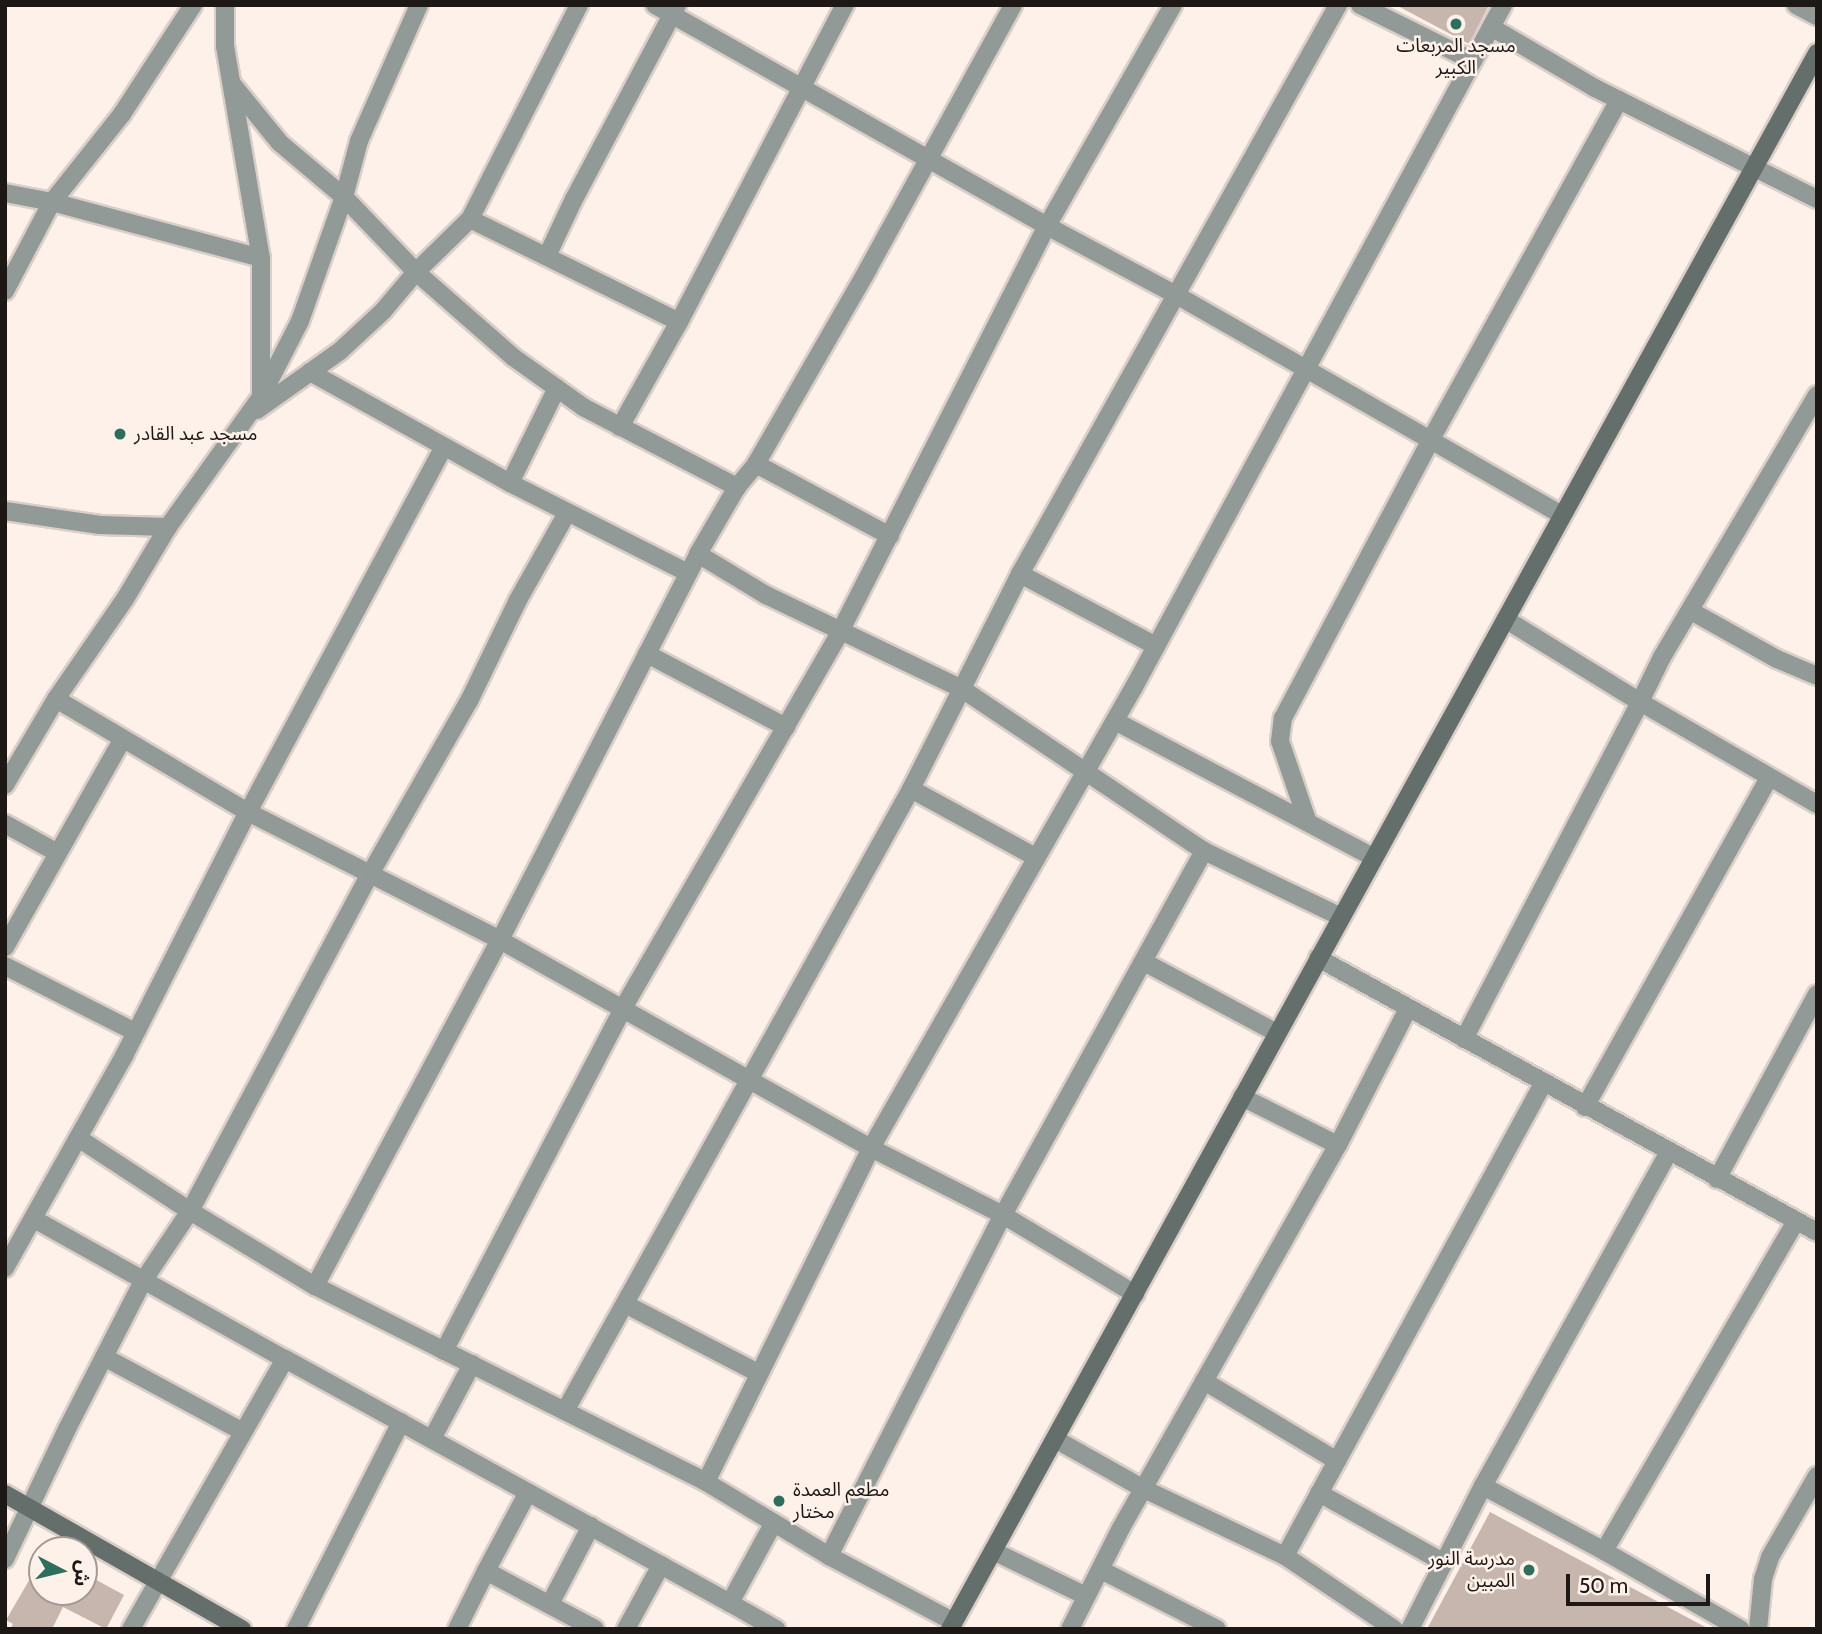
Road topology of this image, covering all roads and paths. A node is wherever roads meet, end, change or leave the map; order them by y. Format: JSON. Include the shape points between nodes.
{"nodes":[{"id":1,"x":225,"y":5,"type":"edge"},
{"id":2,"x":419,"y":5,"type":"edge"},
{"id":3,"x":579,"y":5,"type":"edge"},
{"id":4,"x":655,"y":5,"type":"edge"},
{"id":5,"x":845,"y":5,"type":"edge"},
{"id":6,"x":1013,"y":5,"type":"edge"},
{"id":7,"x":1173,"y":5,"type":"edge"},
{"id":8,"x":1338,"y":5,"type":"edge"},
{"id":9,"x":1360,"y":5,"type":"edge"},
{"id":10,"x":1503,"y":5,"type":"edge"},
{"id":11,"x":1796,"y":5,"type":"edge"},
{"id":12,"x":191,"y":6,"type":"edge"},
{"id":13,"x":675,"y":10,"type":"edge"},
{"id":14,"x":1817,"y":16,"type":"edge"},
{"id":15,"x":1491,"y":27,"type":"junction"},
{"id":16,"x":1817,"y":53,"type":"edge"},
{"id":17,"x":1473,"y":61,"type":"junction"},
{"id":18,"x":232,"y":84,"type":"junction"},
{"id":19,"x":800,"y":88,"type":"junction"},
{"id":20,"x":1619,"y":100,"type":"junction"},
{"id":21,"x":928,"y":159,"type":"junction"},
{"id":22,"x":1755,"y":167,"type":"junction"},
{"id":23,"x":5,"y":193,"type":"edge"},
{"id":24,"x":344,"y":197,"type":"junction"},
{"id":25,"x":1817,"y":199,"type":"edge"},
{"id":26,"x":52,"y":202,"type":"junction"},
{"id":27,"x":470,"y":219,"type":"junction"},
{"id":28,"x":1047,"y":226,"type":"junction"},
{"id":29,"x":547,"y":256,"type":"junction"},
{"id":30,"x":261,"y":258,"type":"junction"},
{"id":31,"x":416,"y":272,"type":"junction"},
{"id":32,"x":5,"y":291,"type":"edge"},
{"id":33,"x":1178,"y":296,"type":"junction"},
{"id":34,"x":679,"y":322,"type":"junction"},
{"id":35,"x":1304,"y":370,"type":"junction"},
{"id":36,"x":310,"y":372,"type":"junction"},
{"id":37,"x":557,"y":388,"type":"junction"},
{"id":38,"x":1817,"y":395,"type":"edge"},
{"id":39,"x":261,"y":397,"type":"junction"},
{"id":40,"x":248,"y":416,"type":"junction"},
{"id":41,"x":620,"y":427,"type":"junction"},
{"id":42,"x":1430,"y":441,"type":"junction"},
{"id":43,"x":444,"y":447,"type":"junction"},
{"id":44,"x":756,"y":464,"type":"junction"},
{"id":45,"x":510,"y":482,"type":"junction"},
{"id":46,"x":737,"y":487,"type":"junction"},
{"id":47,"x":5,"y":511,"type":"edge"},
{"id":48,"x":567,"y":513,"type":"junction"},
{"id":49,"x":1562,"y":515,"type":"junction"},
{"id":50,"x":168,"y":527,"type":"junction"},
{"id":51,"x":890,"y":536,"type":"junction"},
{"id":52,"x":698,"y":554,"type":"junction"},
{"id":53,"x":688,"y":573,"type":"junction"},
{"id":54,"x":1020,"y":574,"type":"junction"},
{"id":55,"x":1691,"y":611,"type":"junction"},
{"id":56,"x":1505,"y":619,"type":"junction"},
{"id":57,"x":840,"y":632,"type":"junction"},
{"id":58,"x":1156,"y":646,"type":"junction"},
{"id":59,"x":647,"y":654,"type":"junction"},
{"id":60,"x":1817,"y":676,"type":"edge"},
{"id":61,"x":962,"y":689,"type":"junction"},
{"id":62,"x":56,"y":699,"type":"junction"},
{"id":63,"x":1640,"y":702,"type":"junction"},
{"id":64,"x":1115,"y":721,"type":"junction"},
{"id":65,"x":786,"y":727,"type":"junction"},
{"id":66,"x":122,"y":740,"type":"junction"},
{"id":67,"x":1085,"y":774,"type":"junction"},
{"id":68,"x":1769,"y":778,"type":"junction"},
{"id":69,"x":5,"y":785,"type":"edge"},
{"id":70,"x":911,"y":789,"type":"junction"},
{"id":71,"x":1817,"y":804,"type":"edge"},
{"id":72,"x":248,"y":812,"type":"junction"},
{"id":73,"x":1307,"y":820,"type":"junction"},
{"id":74,"x":5,"y":824,"type":"edge"},
{"id":75,"x":1204,"y":851,"type":"junction"},
{"id":76,"x":58,"y":853,"type":"junction"},
{"id":77,"x":1035,"y":857,"type":"junction"},
{"id":78,"x":1373,"y":857,"type":"junction"},
{"id":79,"x":369,"y":876,"type":"junction"},
{"id":80,"x":1341,"y":917,"type":"junction"},
{"id":81,"x":500,"y":940,"type":"junction"},
{"id":82,"x":5,"y":947,"type":"edge"},
{"id":83,"x":1318,"y":958,"type":"junction"},
{"id":84,"x":1144,"y":962,"type":"junction"},
{"id":85,"x":5,"y":965,"type":"edge"},
{"id":86,"x":1817,"y":994,"type":"edge"},
{"id":87,"x":1408,"y":1009,"type":"junction"},
{"id":88,"x":622,"y":1010,"type":"junction"},
{"id":89,"x":135,"y":1032,"type":"junction"},
{"id":90,"x":1277,"y":1033,"type":"junction"},
{"id":91,"x":1464,"y":1039,"type":"junction"},
{"id":92,"x":750,"y":1079,"type":"junction"},
{"id":93,"x":1544,"y":1082,"type":"junction"},
{"id":94,"x":1242,"y":1097,"type":"junction"},
{"id":95,"x":1585,"y":1107,"type":"junction"},
{"id":96,"x":78,"y":1138,"type":"junction"},
{"id":97,"x":1338,"y":1145,"type":"junction"},
{"id":98,"x":871,"y":1148,"type":"junction"},
{"id":99,"x":1669,"y":1152,"type":"junction"},
{"id":100,"x":1717,"y":1180,"type":"junction"},
{"id":101,"x":190,"y":1211,"type":"junction"},
{"id":102,"x":1003,"y":1215,"type":"junction"},
{"id":103,"x":34,"y":1219,"type":"junction"},
{"id":104,"x":1796,"y":1221,"type":"junction"},
{"id":105,"x":1817,"y":1232,"type":"edge"},
{"id":106,"x":5,"y":1268,"type":"edge"},
{"id":107,"x":143,"y":1281,"type":"junction"},
{"id":108,"x":315,"y":1286,"type":"junction"},
{"id":109,"x":1135,"y":1294,"type":"junction"},
{"id":110,"x":625,"y":1304,"type":"junction"},
{"id":111,"x":444,"y":1351,"type":"junction"},
{"id":112,"x":104,"y":1357,"type":"junction"},
{"id":113,"x":285,"y":1359,"type":"junction"},
{"id":114,"x":472,"y":1364,"type":"junction"},
{"id":115,"x":758,"y":1373,"type":"junction"},
{"id":116,"x":1204,"y":1381,"type":"junction"},
{"id":117,"x":565,"y":1411,"type":"junction"},
{"id":118,"x":401,"y":1422,"type":"junction"},
{"id":119,"x":243,"y":1432,"type":"junction"},
{"id":120,"x":1055,"y":1438,"type":"junction"},
{"id":121,"x":432,"y":1439,"type":"junction"},
{"id":122,"x":1337,"y":1461,"type":"junction"},
{"id":123,"x":1817,"y":1476,"type":"edge"},
{"id":124,"x":706,"y":1482,"type":"junction"},
{"id":125,"x":1483,"y":1486,"type":"junction"},
{"id":126,"x":1144,"y":1489,"type":"junction"},
{"id":127,"x":528,"y":1492,"type":"junction"},
{"id":128,"x":1319,"y":1493,"type":"junction"},
{"id":129,"x":5,"y":1494,"type":"edge"},
{"id":130,"x":30,"y":1508,"type":"junction"},
{"id":131,"x":773,"y":1524,"type":"junction"},
{"id":132,"x":591,"y":1526,"type":"junction"},
{"id":133,"x":993,"y":1551,"type":"junction"},
{"id":134,"x":1604,"y":1551,"type":"junction"},
{"id":135,"x":829,"y":1556,"type":"junction"},
{"id":136,"x":1284,"y":1556,"type":"junction"},
{"id":137,"x":5,"y":1559,"type":"edge"},
{"id":138,"x":1443,"y":1562,"type":"junction"},
{"id":139,"x":661,"y":1565,"type":"junction"},
{"id":140,"x":1101,"y":1570,"type":"junction"},
{"id":141,"x":486,"y":1571,"type":"junction"},
{"id":142,"x":158,"y":1581,"type":"junction"},
{"id":143,"x":1086,"y":1596,"type":"junction"},
{"id":144,"x":730,"y":1603,"type":"junction"},
{"id":145,"x":550,"y":1604,"type":"junction"},
{"id":146,"x":952,"y":1625,"type":"edge"},
{"id":147,"x":131,"y":1629,"type":"edge"},
{"id":148,"x":242,"y":1629,"type":"edge"},
{"id":149,"x":296,"y":1629,"type":"edge"},
{"id":150,"x":457,"y":1629,"type":"edge"},
{"id":151,"x":594,"y":1629,"type":"edge"},
{"id":152,"x":626,"y":1629,"type":"edge"},
{"id":153,"x":776,"y":1629,"type":"edge"},
{"id":154,"x":1070,"y":1629,"type":"edge"},
{"id":155,"x":1217,"y":1629,"type":"edge"},
{"id":156,"x":1394,"y":1629,"type":"edge"},
{"id":157,"x":1410,"y":1629,"type":"edge"},
{"id":158,"x":1741,"y":1629,"type":"edge"},
{"id":159,"x":1758,"y":1629,"type":"edge"}],
"edges":[{"from":1,"to":18,"type":"street","via":[[225,46]]},
{"from":2,"to":24,"type":"street","via":[[359,141]]},
{"from":3,"to":27,"type":"street"},
{"from":4,"to":13,"type":"street"},
{"from":5,"to":19,"type":"street"},
{"from":6,"to":21,"type":"street"},
{"from":7,"to":28,"type":"street"},
{"from":8,"to":33,"type":"street"},
{"from":9,"to":17,"type":"street"},
{"from":10,"to":15,"type":"street"},
{"from":11,"to":14,"type":"street"},
{"from":12,"to":26,"type":"street","via":[[122,114]]},
{"from":13,"to":19,"type":"street"},
{"from":13,"to":29,"type":"street"},
{"from":15,"to":17,"type":"street"},
{"from":15,"to":20,"type":"street"},
{"from":16,"to":22,"type":"street"},
{"from":17,"to":35,"type":"street"},
{"from":18,"to":24,"type":"street","via":[[279,143]]},
{"from":18,"to":30,"type":"street"},
{"from":19,"to":21,"type":"street"},
{"from":19,"to":34,"type":"street"},
{"from":20,"to":22,"type":"street"},
{"from":20,"to":42,"type":"street"},
{"from":21,"to":28,"type":"street"},
{"from":21,"to":44,"type":"street"},
{"from":22,"to":25,"type":"street"},
{"from":22,"to":49,"type":"street"},
{"from":23,"to":26,"type":"street"},
{"from":24,"to":31,"type":"street"},
{"from":24,"to":39,"type":"street","via":[[300,321]]},
{"from":26,"to":30,"type":"street"},
{"from":26,"to":32,"type":"street"},
{"from":27,"to":29,"type":"street"},
{"from":27,"to":31,"type":"street"},
{"from":28,"to":33,"type":"street"},
{"from":28,"to":51,"type":"street"},
{"from":29,"to":34,"type":"street"},
{"from":30,"to":39,"type":"street"},
{"from":31,"to":36,"type":"street","via":[[383,311]]},
{"from":31,"to":37,"type":"street","via":[[513,357]]},
{"from":33,"to":35,"type":"street"},
{"from":33,"to":54,"type":"street"},
{"from":34,"to":41,"type":"street"},
{"from":35,"to":42,"type":"street"},
{"from":35,"to":58,"type":"street"},
{"from":36,"to":40,"type":"street"},
{"from":36,"to":43,"type":"street"},
{"from":37,"to":41,"type":"street"},
{"from":37,"to":45,"type":"street"},
{"from":38,"to":55,"type":"street"},
{"from":39,"to":40,"type":"street"},
{"from":40,"to":50,"type":"street"},
{"from":41,"to":46,"type":"street"},
{"from":42,"to":49,"type":"street"},
{"from":42,"to":73,"type":"street","via":[[1283,718],[1280,741]]},
{"from":43,"to":45,"type":"street"},
{"from":43,"to":72,"type":"street"},
{"from":44,"to":46,"type":"street"},
{"from":44,"to":51,"type":"street"},
{"from":45,"to":48,"type":"street"},
{"from":46,"to":52,"type":"street"},
{"from":47,"to":50,"type":"street","via":[[91,524]]},
{"from":48,"to":53,"type":"street"},
{"from":48,"to":79,"type":"street","via":[[469,701]]},
{"from":49,"to":56,"type":"street"},
{"from":50,"to":62,"type":"street"},
{"from":51,"to":57,"type":"street"},
{"from":52,"to":53,"type":"street"},
{"from":52,"to":57,"type":"street"},
{"from":53,"to":59,"type":"street"},
{"from":54,"to":58,"type":"street"},
{"from":54,"to":61,"type":"street"},
{"from":55,"to":60,"type":"street"},
{"from":55,"to":63,"type":"street"},
{"from":56,"to":63,"type":"street"},
{"from":56,"to":78,"type":"street"},
{"from":57,"to":61,"type":"street"},
{"from":57,"to":65,"type":"street"},
{"from":58,"to":64,"type":"street"},
{"from":59,"to":65,"type":"street"},
{"from":59,"to":81,"type":"street"},
{"from":61,"to":67,"type":"street"},
{"from":61,"to":70,"type":"street"},
{"from":62,"to":66,"type":"street"},
{"from":62,"to":69,"type":"street"},
{"from":63,"to":68,"type":"street"},
{"from":63,"to":91,"type":"street"},
{"from":64,"to":67,"type":"street"},
{"from":64,"to":73,"type":"street"},
{"from":65,"to":88,"type":"street"},
{"from":66,"to":72,"type":"street"},
{"from":66,"to":76,"type":"street"},
{"from":67,"to":75,"type":"street"},
{"from":67,"to":77,"type":"street"},
{"from":68,"to":71,"type":"street"},
{"from":68,"to":95,"type":"street"},
{"from":70,"to":77,"type":"street"},
{"from":70,"to":92,"type":"street"},
{"from":72,"to":79,"type":"street"},
{"from":72,"to":89,"type":"street"},
{"from":73,"to":78,"type":"street"},
{"from":74,"to":76,"type":"street"},
{"from":75,"to":80,"type":"street"},
{"from":75,"to":84,"type":"street"},
{"from":76,"to":82,"type":"street"},
{"from":77,"to":98,"type":"street"},
{"from":78,"to":80,"type":"street"},
{"from":79,"to":81,"type":"street"},
{"from":79,"to":101,"type":"street"},
{"from":80,"to":83,"type":"street"},
{"from":81,"to":88,"type":"street"},
{"from":81,"to":108,"type":"street"},
{"from":83,"to":87,"type":"street"},
{"from":83,"to":90,"type":"street"},
{"from":84,"to":90,"type":"street"},
{"from":84,"to":102,"type":"street"},
{"from":85,"to":89,"type":"street"},
{"from":86,"to":100,"type":"street"},
{"from":87,"to":91,"type":"street"},
{"from":87,"to":97,"type":"street"},
{"from":88,"to":92,"type":"street"},
{"from":88,"to":111,"type":"street"},
{"from":89,"to":96,"type":"street"},
{"from":90,"to":94,"type":"street"},
{"from":91,"to":93,"type":"street"},
{"from":92,"to":98,"type":"street"},
{"from":92,"to":110,"type":"street"},
{"from":93,"to":95,"type":"street"},
{"from":93,"to":122,"type":"street"},
{"from":94,"to":97,"type":"street"},
{"from":94,"to":109,"type":"street"},
{"from":95,"to":99,"type":"street"},
{"from":96,"to":101,"type":"street"},
{"from":96,"to":103,"type":"street"},
{"from":97,"to":116,"type":"street"},
{"from":98,"to":102,"type":"street"},
{"from":98,"to":115,"type":"street"},
{"from":99,"to":100,"type":"street"},
{"from":99,"to":125,"type":"street"},
{"from":100,"to":104,"type":"street"},
{"from":101,"to":107,"type":"street"},
{"from":101,"to":108,"type":"street"},
{"from":102,"to":109,"type":"street"},
{"from":102,"to":135,"type":"street"},
{"from":103,"to":106,"type":"street"},
{"from":103,"to":107,"type":"street"},
{"from":104,"to":105,"type":"street"},
{"from":104,"to":134,"type":"street"},
{"from":107,"to":112,"type":"street"},
{"from":107,"to":113,"type":"street"},
{"from":108,"to":111,"type":"street"},
{"from":109,"to":120,"type":"street"},
{"from":110,"to":115,"type":"street"},
{"from":110,"to":117,"type":"street"},
{"from":111,"to":114,"type":"street"},
{"from":112,"to":119,"type":"street"},
{"from":112,"to":130,"type":"street"},
{"from":113,"to":118,"type":"street"},
{"from":113,"to":119,"type":"street"},
{"from":114,"to":117,"type":"street"},
{"from":114,"to":121,"type":"street"},
{"from":115,"to":124,"type":"street"},
{"from":116,"to":122,"type":"street"},
{"from":116,"to":126,"type":"street"},
{"from":117,"to":124,"type":"street"},
{"from":118,"to":121,"type":"street"},
{"from":118,"to":149,"type":"street"},
{"from":119,"to":142,"type":"street"},
{"from":120,"to":126,"type":"street"},
{"from":120,"to":133,"type":"street"},
{"from":121,"to":127,"type":"street"},
{"from":122,"to":128,"type":"street"},
{"from":123,"to":159,"type":"street","via":[[1770,1556]]},
{"from":124,"to":131,"type":"street"},
{"from":125,"to":134,"type":"street"},
{"from":125,"to":138,"type":"street"},
{"from":126,"to":136,"type":"street"},
{"from":126,"to":140,"type":"street"},
{"from":127,"to":132,"type":"street"},
{"from":127,"to":141,"type":"street"},
{"from":128,"to":136,"type":"street"},
{"from":128,"to":138,"type":"street"},
{"from":129,"to":130,"type":"street"},
{"from":130,"to":137,"type":"street"},
{"from":130,"to":142,"type":"street"},
{"from":131,"to":135,"type":"street"},
{"from":131,"to":144,"type":"street"},
{"from":132,"to":139,"type":"street"},
{"from":132,"to":145,"type":"street"},
{"from":133,"to":143,"type":"street"},
{"from":133,"to":146,"type":"street"},
{"from":134,"to":158,"type":"street"},
{"from":135,"to":146,"type":"street"},
{"from":136,"to":156,"type":"street"},
{"from":138,"to":157,"type":"street"},
{"from":139,"to":144,"type":"street"},
{"from":139,"to":152,"type":"street"},
{"from":140,"to":143,"type":"street"},
{"from":140,"to":155,"type":"street"},
{"from":141,"to":145,"type":"street"},
{"from":141,"to":150,"type":"street"},
{"from":142,"to":147,"type":"street"},
{"from":142,"to":148,"type":"street"},
{"from":143,"to":154,"type":"street"},
{"from":144,"to":153,"type":"street"},
{"from":145,"to":151,"type":"street"}]}
